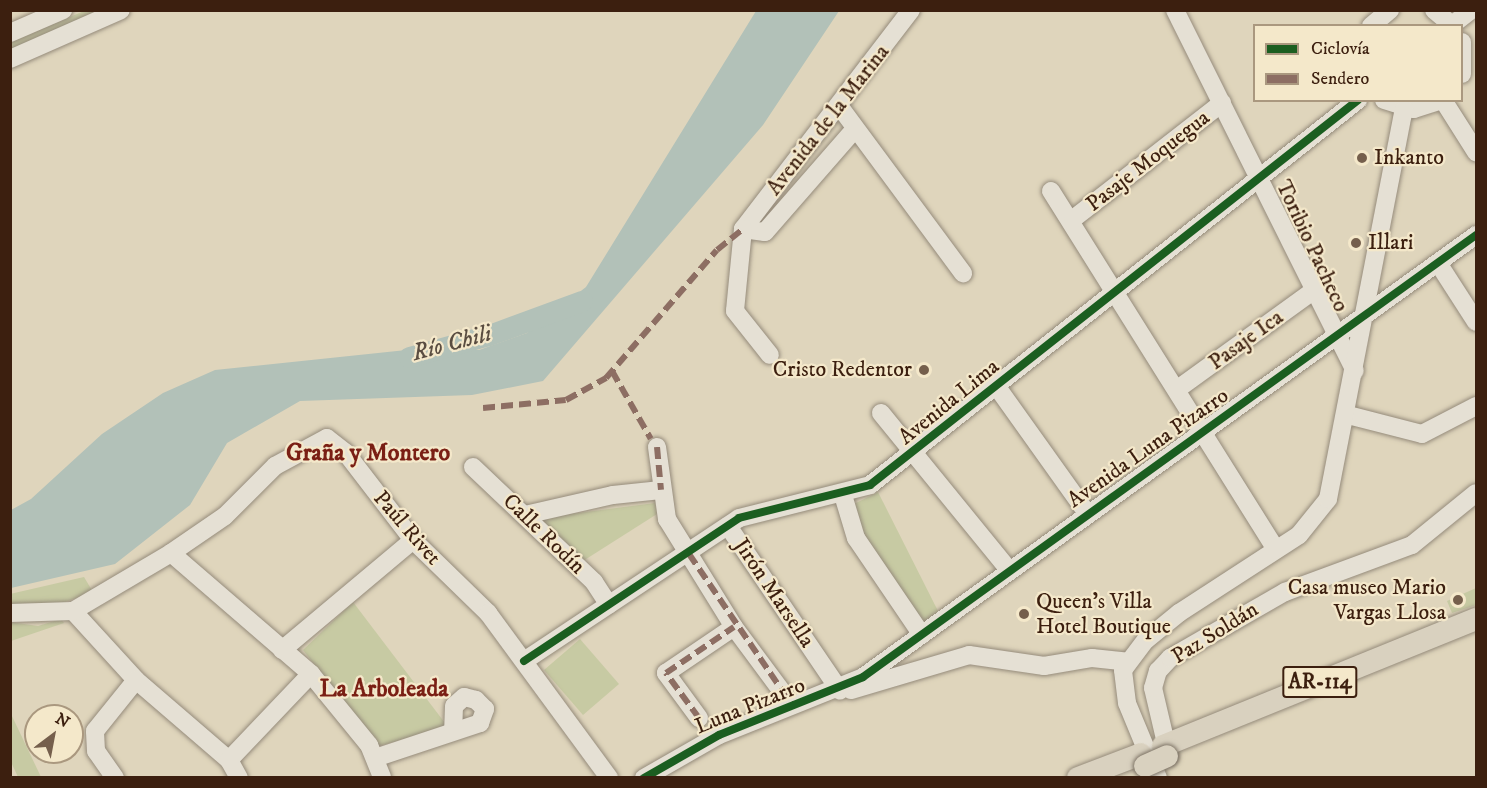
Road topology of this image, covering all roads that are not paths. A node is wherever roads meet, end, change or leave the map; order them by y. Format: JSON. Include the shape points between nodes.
{"nodes":[{"id":1,"x":63,"y":10,"type":"edge"},
{"id":2,"x":121,"y":10,"type":"edge"},
{"id":3,"x":911,"y":10,"type":"edge"},
{"id":4,"x":1175,"y":10,"type":"edge"},
{"id":5,"x":1434,"y":10,"type":"edge"},
{"id":6,"x":1471,"y":10,"type":"edge"},
{"id":7,"x":1387,"y":11,"type":"edge"},
{"id":8,"x":1373,"y":24,"type":"edge"},
{"id":9,"x":1452,"y":24,"type":"edge"},
{"id":10,"x":1454,"y":24,"type":"edge"},
{"id":11,"x":10,"y":33,"type":"edge"},
{"id":12,"x":1467,"y":48,"type":"edge"},
{"id":13,"x":10,"y":59,"type":"edge"},
{"id":14,"x":1463,"y":65,"type":"edge"},
{"id":15,"x":1356,"y":102,"type":"edge"},
{"id":16,"x":1388,"y":102,"type":"edge"},
{"id":17,"x":1434,"y":102,"type":"edge"},
{"id":18,"x":1443,"y":102,"type":"edge"},
{"id":19,"x":1222,"y":103,"type":"junction"},
{"id":20,"x":840,"y":107,"type":"junction"},
{"id":21,"x":1404,"y":109,"type":"junction"},
{"id":22,"x":855,"y":129,"type":"junction"},
{"id":23,"x":1476,"y":152,"type":"edge"},
{"id":24,"x":1260,"y":179,"type":"junction"},
{"id":25,"x":1051,"y":191,"type":"dead end"},
{"id":26,"x":1073,"y":219,"type":"junction"},
{"id":27,"x":743,"y":229,"type":"junction"},
{"id":28,"x":1476,"y":236,"type":"edge"},
{"id":29,"x":1438,"y":263,"type":"junction"},
{"id":30,"x":963,"y":273,"type":"dead end"},
{"id":31,"x":1313,"y":291,"type":"junction"},
{"id":32,"x":1117,"y":292,"type":"junction"},
{"id":33,"x":1367,"y":314,"type":"junction"},
{"id":34,"x":1476,"y":321,"type":"edge"},
{"id":35,"x":1335,"y":337,"type":"junction"},
{"id":36,"x":770,"y":355,"type":"dead end"},
{"id":37,"x":1355,"y":370,"type":"junction"},
{"id":38,"x":997,"y":387,"type":"junction"},
{"id":39,"x":1179,"y":388,"type":"junction"},
{"id":40,"x":1476,"y":406,"type":"edge"},
{"id":41,"x":881,"y":413,"type":"dead end"},
{"id":42,"x":1348,"y":415,"type":"junction"},
{"id":43,"x":1206,"y":429,"type":"junction"},
{"id":44,"x":657,"y":447,"type":"dead end"},
{"id":45,"x":917,"y":452,"type":"junction"},
{"id":46,"x":473,"y":467,"type":"dead end"},
{"id":47,"x":661,"y":490,"type":"junction"},
{"id":48,"x":1476,"y":493,"type":"edge"},
{"id":49,"x":843,"y":495,"type":"junction"},
{"id":50,"x":1086,"y":512,"type":"junction"},
{"id":51,"x":525,"y":515,"type":"junction"},
{"id":52,"x":728,"y":526,"type":"junction"},
{"id":53,"x":413,"y":540,"type":"junction"},
{"id":54,"x":1276,"y":549,"type":"junction"},
{"id":55,"x":171,"y":553,"type":"junction"},
{"id":56,"x":689,"y":554,"type":"junction"},
{"id":57,"x":1009,"y":570,"type":"junction"},
{"id":58,"x":609,"y":605,"type":"junction"},
{"id":59,"x":73,"y":611,"type":"junction"},
{"id":60,"x":10,"y":613,"type":"edge"},
{"id":61,"x":1476,"y":619,"type":"edge"},
{"id":62,"x":734,"y":627,"type":"junction"},
{"id":63,"x":1476,"y":633,"type":"edge"},
{"id":64,"x":922,"y":635,"type":"junction"},
{"id":65,"x":282,"y":650,"type":"junction"},
{"id":66,"x":524,"y":661,"type":"junction"},
{"id":67,"x":1128,"y":662,"type":"junction"},
{"id":68,"x":311,"y":674,"type":"junction"},
{"id":69,"x":136,"y":680,"type":"junction"},
{"id":70,"x":840,"y":691,"type":"junction"},
{"id":71,"x":792,"y":705,"type":"junction"},
{"id":72,"x":699,"y":718,"type":"dead end"},
{"id":73,"x":453,"y":731,"type":"dead end"},
{"id":74,"x":1166,"y":751,"type":"junction"},
{"id":75,"x":375,"y":758,"type":"junction"},
{"id":76,"x":229,"y":760,"type":"junction"},
{"id":77,"x":1148,"y":766,"type":"edge"},
{"id":78,"x":113,"y":777,"type":"edge"},
{"id":79,"x":239,"y":777,"type":"edge"},
{"id":80,"x":381,"y":777,"type":"edge"},
{"id":81,"x":609,"y":777,"type":"edge"},
{"id":82,"x":644,"y":777,"type":"edge"},
{"id":83,"x":1080,"y":777,"type":"edge"},
{"id":84,"x":1116,"y":777,"type":"edge"}],
"edges":[{"from":1,"to":11,"type":"street"},
{"from":2,"to":13,"type":"street"},
{"from":3,"to":20,"type":"street","name":"Avenida de la Marina"},
{"from":4,"to":19,"type":"street","name":"Toribio Pacheco"},
{"from":5,"to":9,"type":"street"},
{"from":6,"to":10,"type":"street"},
{"from":7,"to":8,"type":"street"},
{"from":12,"to":14,"type":"street"},
{"from":15,"to":24,"type":"street","name":"Avenida Lima"},
{"from":16,"to":21,"type":"street"},
{"from":17,"to":21,"type":"street"},
{"from":18,"to":23,"type":"street"},
{"from":19,"to":24,"type":"street","name":"Toribio Pacheco"},
{"from":19,"to":26,"type":"street","name":"Pasaje Moquegua"},
{"from":20,"to":22,"type":"street"},
{"from":20,"to":27,"type":"street","name":"Avenida de la Marina"},
{"from":21,"to":33,"type":"street"},
{"from":22,"to":27,"type":"street","via":[[765,232]]},
{"from":22,"to":30,"type":"street"},
{"from":24,"to":31,"type":"street","name":"Toribio Pacheco"},
{"from":24,"to":32,"type":"street","name":"Avenida Lima"},
{"from":25,"to":26,"type":"street"},
{"from":26,"to":32,"type":"street"},
{"from":27,"to":36,"type":"street","via":[[735,310]]},
{"from":28,"to":29,"type":"street","name":"Avenida Luna Pizarro"},
{"from":29,"to":33,"type":"street","name":"Avenida Luna Pizarro"},
{"from":29,"to":34,"type":"street"},
{"from":31,"to":35,"type":"street","name":"Toribio Pacheco"},
{"from":31,"to":39,"type":"street","name":"Pasaje Ica"},
{"from":32,"to":38,"type":"street","name":"Avenida Lima"},
{"from":32,"to":39,"type":"street"},
{"from":33,"to":35,"type":"street","name":"Avenida Luna Pizarro"},
{"from":33,"to":37,"type":"street"},
{"from":35,"to":37,"type":"street","name":"Toribio Pacheco"},
{"from":35,"to":43,"type":"street","name":"Avenida Luna Pizarro"},
{"from":37,"to":42,"type":"street"},
{"from":38,"to":45,"type":"street","name":"Avenida Lima"},
{"from":38,"to":50,"type":"street"},
{"from":39,"to":43,"type":"street"},
{"from":40,"to":42,"type":"street","via":[[1422,434]]},
{"from":41,"to":45,"type":"street"},
{"from":42,"to":54,"type":"street","via":[[1328,499],[1305,529]]},
{"from":43,"to":50,"type":"street","name":"Avenida Luna Pizarro"},
{"from":43,"to":54,"type":"street"},
{"from":44,"to":47,"type":"street"},
{"from":45,"to":49,"type":"street","name":"Avenida Lima","via":[[870,485]]},
{"from":45,"to":57,"type":"street"},
{"from":46,"to":51,"type":"street","name":"Calle Rodín"},
{"from":47,"to":51,"type":"street","via":[[613,495]]},
{"from":47,"to":56,"type":"street","via":[[667,519]]},
{"from":48,"to":74,"type":"street","name":"Paz Soldán","via":[[1412,545],[1285,592],[1170,658],[1153,688]]},
{"from":49,"to":52,"type":"street","name":"Avenida Lima","via":[[758,510]]},
{"from":49,"to":64,"type":"street","via":[[856,538]]},
{"from":50,"to":57,"type":"street","name":"Avenida Luna Pizarro"},
{"from":51,"to":58,"type":"street","name":"Calle Rodín","via":[[594,582]]},
{"from":52,"to":56,"type":"street","name":"Avenida Lima"},
{"from":52,"to":70,"type":"street","name":"Jirón Marsella"},
{"from":53,"to":55,"type":"street","name":"Paúl Rivet","via":[[346,453],[327,438],[274,466],[225,516]]},
{"from":53,"to":65,"type":"street"},
{"from":53,"to":66,"type":"street","name":"Paúl Rivet","via":[[488,614]]},
{"from":54,"to":67,"type":"street","via":[[1179,613]]},
{"from":55,"to":59,"type":"street","name":"Paúl Rivet"},
{"from":55,"to":65,"type":"street"},
{"from":56,"to":58,"type":"street","name":"Avenida Lima"},
{"from":56,"to":62,"type":"street"},
{"from":57,"to":64,"type":"street","name":"Avenida Luna Pizarro"},
{"from":58,"to":66,"type":"street","name":"Avenida Lima"},
{"from":59,"to":60,"type":"street"},
{"from":59,"to":69,"type":"street"},
{"from":61,"to":74,"type":"main road","number":"AR-114"},
{"from":62,"to":71,"type":"street"},
{"from":62,"to":72,"type":"street","via":[[666,673]]},
{"from":63,"to":74,"type":"main road","number":"AR-114"},
{"from":64,"to":70,"type":"street","name":"Avenida Luna Pizarro"},
{"from":65,"to":68,"type":"street"},
{"from":66,"to":81,"type":"street","name":"Paúl Rivet"},
{"from":67,"to":70,"type":"street","via":[[1092,658],[1044,666],[969,655],[861,690]]},
{"from":67,"to":77,"type":"street","via":[[1121,682]]},
{"from":68,"to":75,"type":"street"},
{"from":68,"to":76,"type":"street"},
{"from":69,"to":76,"type":"street"},
{"from":69,"to":78,"type":"street","via":[[95,730],[96,751]]},
{"from":70,"to":71,"type":"street","name":"Luna Pizarro"},
{"from":71,"to":82,"type":"street","name":"Luna Pizarro","via":[[719,735]]},
{"from":73,"to":75,"type":"street"},
{"from":74,"to":77,"type":"main road","number":"AR-114","bridge":true},
{"from":75,"to":80,"type":"street"},
{"from":76,"to":79,"type":"street"},
{"from":77,"to":83,"type":"main road","number":"AR-114"},
{"from":77,"to":84,"type":"main road","number":"AR-114"}]}
